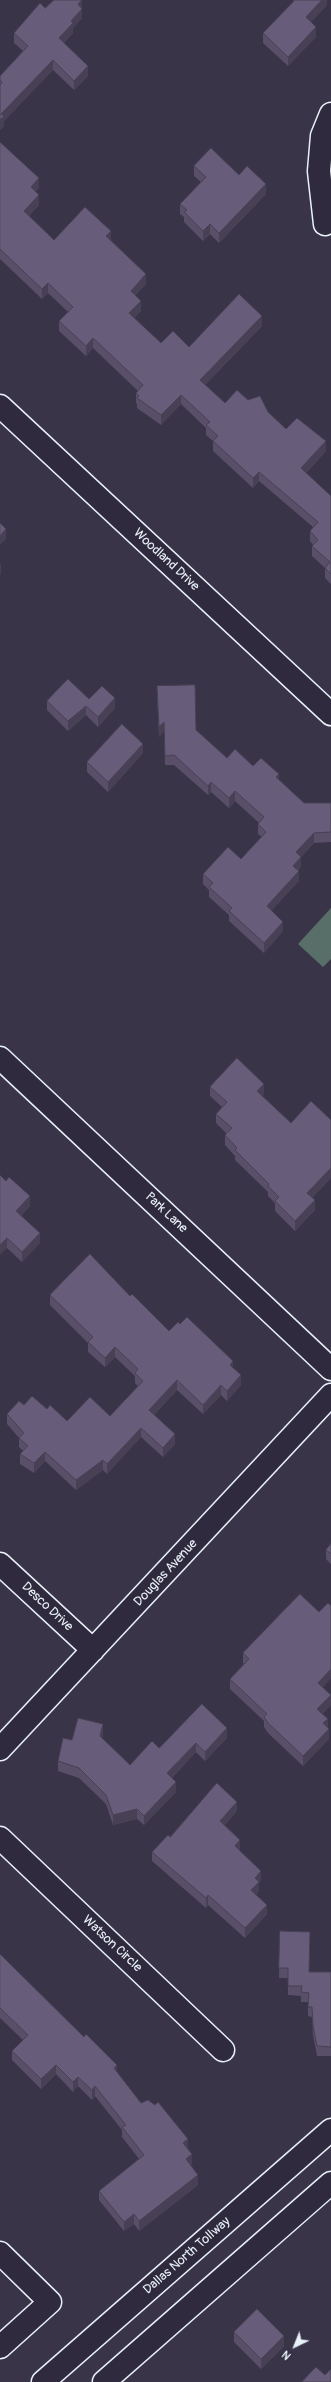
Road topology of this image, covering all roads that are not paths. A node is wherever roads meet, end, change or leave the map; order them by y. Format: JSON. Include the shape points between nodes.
{"nodes":[{"id":1,"x":331,"y":114,"type":"edge"},
{"id":2,"x":325,"y":224,"type":"dead end"},
{"id":3,"x":0,"y":406,"type":"edge"},
{"id":4,"x":331,"y":714,"type":"edge"},
{"id":5,"x":0,"y":1058,"type":"edge"},
{"id":6,"x":331,"y":1368,"type":"edge"},
{"id":7,"x":331,"y":1395,"type":"edge"},
{"id":8,"x":0,"y":1564,"type":"edge"},
{"id":9,"x":93,"y":1650,"type":"junction"},
{"id":10,"x":0,"y":1749,"type":"edge"},
{"id":11,"x":0,"y":1838,"type":"edge"},
{"id":12,"x":223,"y":2050,"type":"dead end"},
{"id":13,"x":331,"y":2130,"type":"edge"},
{"id":14,"x":331,"y":2183,"type":"edge"},
{"id":15,"x":0,"y":2253,"type":"edge"},
{"id":16,"x":4,"y":2337,"type":"edge"},
{"id":17,"x":43,"y":2382,"type":"edge"},
{"id":18,"x":104,"y":2382,"type":"edge"}],
"edges":[{"from":1,"to":2,"type":"main road","via":[[322,136],[320,172]]},
{"from":3,"to":4,"type":"main road","name":"Woodland Drive"},
{"from":5,"to":6,"type":"main road","name":"Park Lane"},
{"from":7,"to":9,"type":"main road","name":"Douglas Avenue"},
{"from":8,"to":9,"type":"main road","name":"Desco Drive"},
{"from":9,"to":10,"type":"main road","name":"Douglas Avenue"},
{"from":11,"to":12,"type":"main road","name":"Watson Circle"},
{"from":13,"to":17,"type":"main road","name":"Dallas North Tollway"},
{"from":14,"to":18,"type":"main road"},
{"from":15,"to":16,"type":"main road","via":[[50,2302]]}]}
